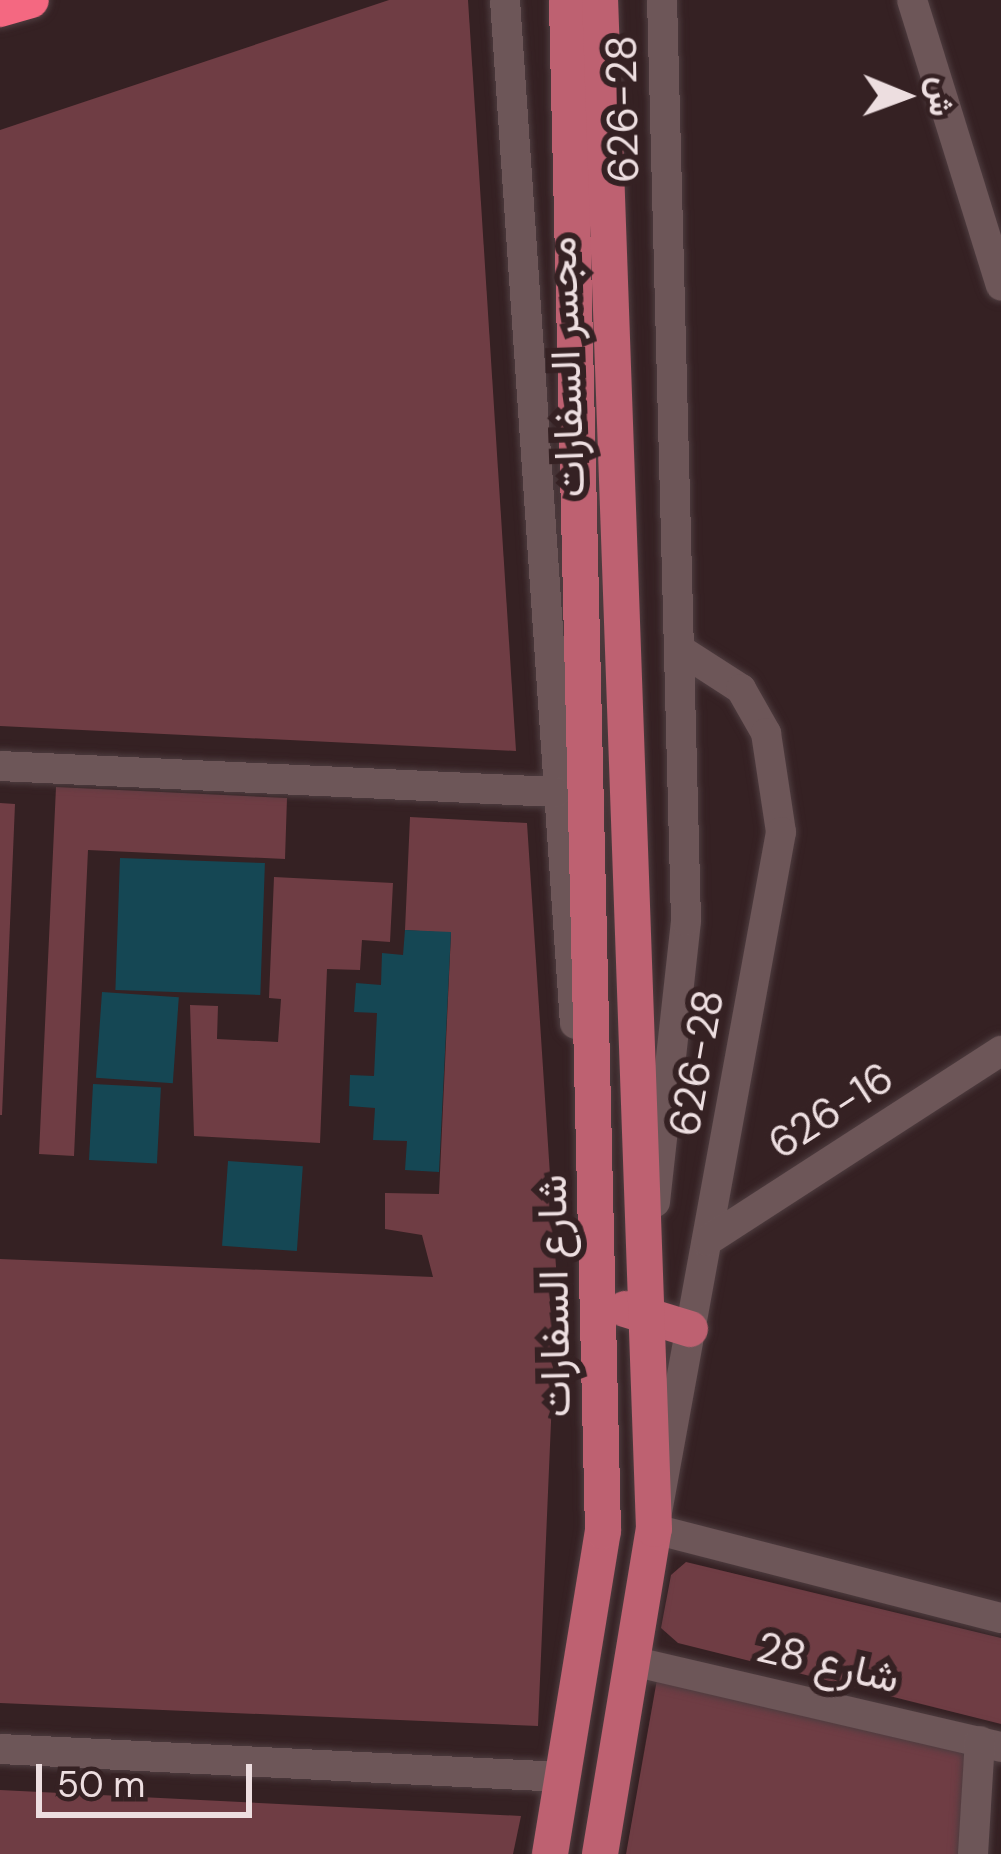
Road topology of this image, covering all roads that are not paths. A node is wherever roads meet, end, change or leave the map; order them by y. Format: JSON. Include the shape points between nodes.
{"nodes":[{"id":1,"x":32,"y":0,"type":"edge"},
{"id":2,"x":505,"y":0,"type":"edge"},
{"id":3,"x":567,"y":0,"type":"edge"},
{"id":4,"x":600,"y":0,"type":"edge"},
{"id":5,"x":662,"y":0,"type":"edge"},
{"id":6,"x":912,"y":0,"type":"edge"},
{"id":7,"x":0,"y":9,"type":"edge"},
{"id":8,"x":1001,"y":285,"type":"edge"},
{"id":9,"x":679,"y":649,"type":"junction"},
{"id":10,"x":604,"y":732,"type":"junction"},
{"id":11,"x":0,"y":766,"type":"edge"},
{"id":12,"x":556,"y":792,"type":"junction"},
{"id":13,"x":1001,"y":1051,"type":"edge"},
{"id":14,"x":707,"y":1241,"type":"junction"},
{"id":15,"x":646,"y":1300,"type":"junction"},
{"id":16,"x":599,"y":1301,"type":"junction"},
{"id":17,"x":690,"y":1328,"type":"junction"},
{"id":18,"x":654,"y":1529,"type":"junction"},
{"id":19,"x":1001,"y":1618,"type":"edge"},
{"id":20,"x":636,"y":1662,"type":"junction"},
{"id":21,"x":991,"y":1744,"type":"edge"},
{"id":22,"x":0,"y":1749,"type":"edge"},
{"id":23,"x":563,"y":1777,"type":"junction"},
{"id":24,"x":550,"y":1854,"type":"edge"},
{"id":25,"x":600,"y":1854,"type":"edge"},
{"id":26,"x":973,"y":1854,"type":"edge"}],
"edges":[{"from":1,"to":7,"type":"highway"},
{"from":2,"to":12,"type":"street"},
{"from":3,"to":10,"type":"main road","name":"مجسر السفارات"},
{"from":4,"to":10,"type":"main road","name":"مجسر السفارات"},
{"from":5,"to":9,"type":"street","name":"626-28"},
{"from":6,"to":8,"type":"street"},
{"from":9,"to":14,"type":"street","name":"626-28","via":[[741,689],[766,733],[782,832]]},
{"from":9,"to":15,"type":"street","name":"626-28","via":[[686,921]]},
{"from":10,"to":15,"type":"main road"},
{"from":10,"to":16,"type":"main road","name":"شارع السفارات"},
{"from":11,"to":12,"type":"street"},
{"from":12,"to":16,"type":"street"},
{"from":13,"to":14,"type":"street","name":"626-16"},
{"from":14,"to":17,"type":"street","name":"626-28"},
{"from":15,"to":16,"type":"main road"},
{"from":15,"to":17,"type":"main road"},
{"from":15,"to":18,"type":"main road"},
{"from":16,"to":23,"type":"main road","name":"شارع السفارات","via":[[603,1531]]},
{"from":17,"to":18,"type":"street","name":"626-28"},
{"from":18,"to":19,"type":"street","name":"شارع 28"},
{"from":18,"to":20,"type":"main road"},
{"from":20,"to":21,"type":"street","name":"شارع 28"},
{"from":20,"to":25,"type":"main road"},
{"from":21,"to":26,"type":"street"},
{"from":22,"to":23,"type":"street"},
{"from":23,"to":24,"type":"main road","name":"شارع السفارات"}]}
